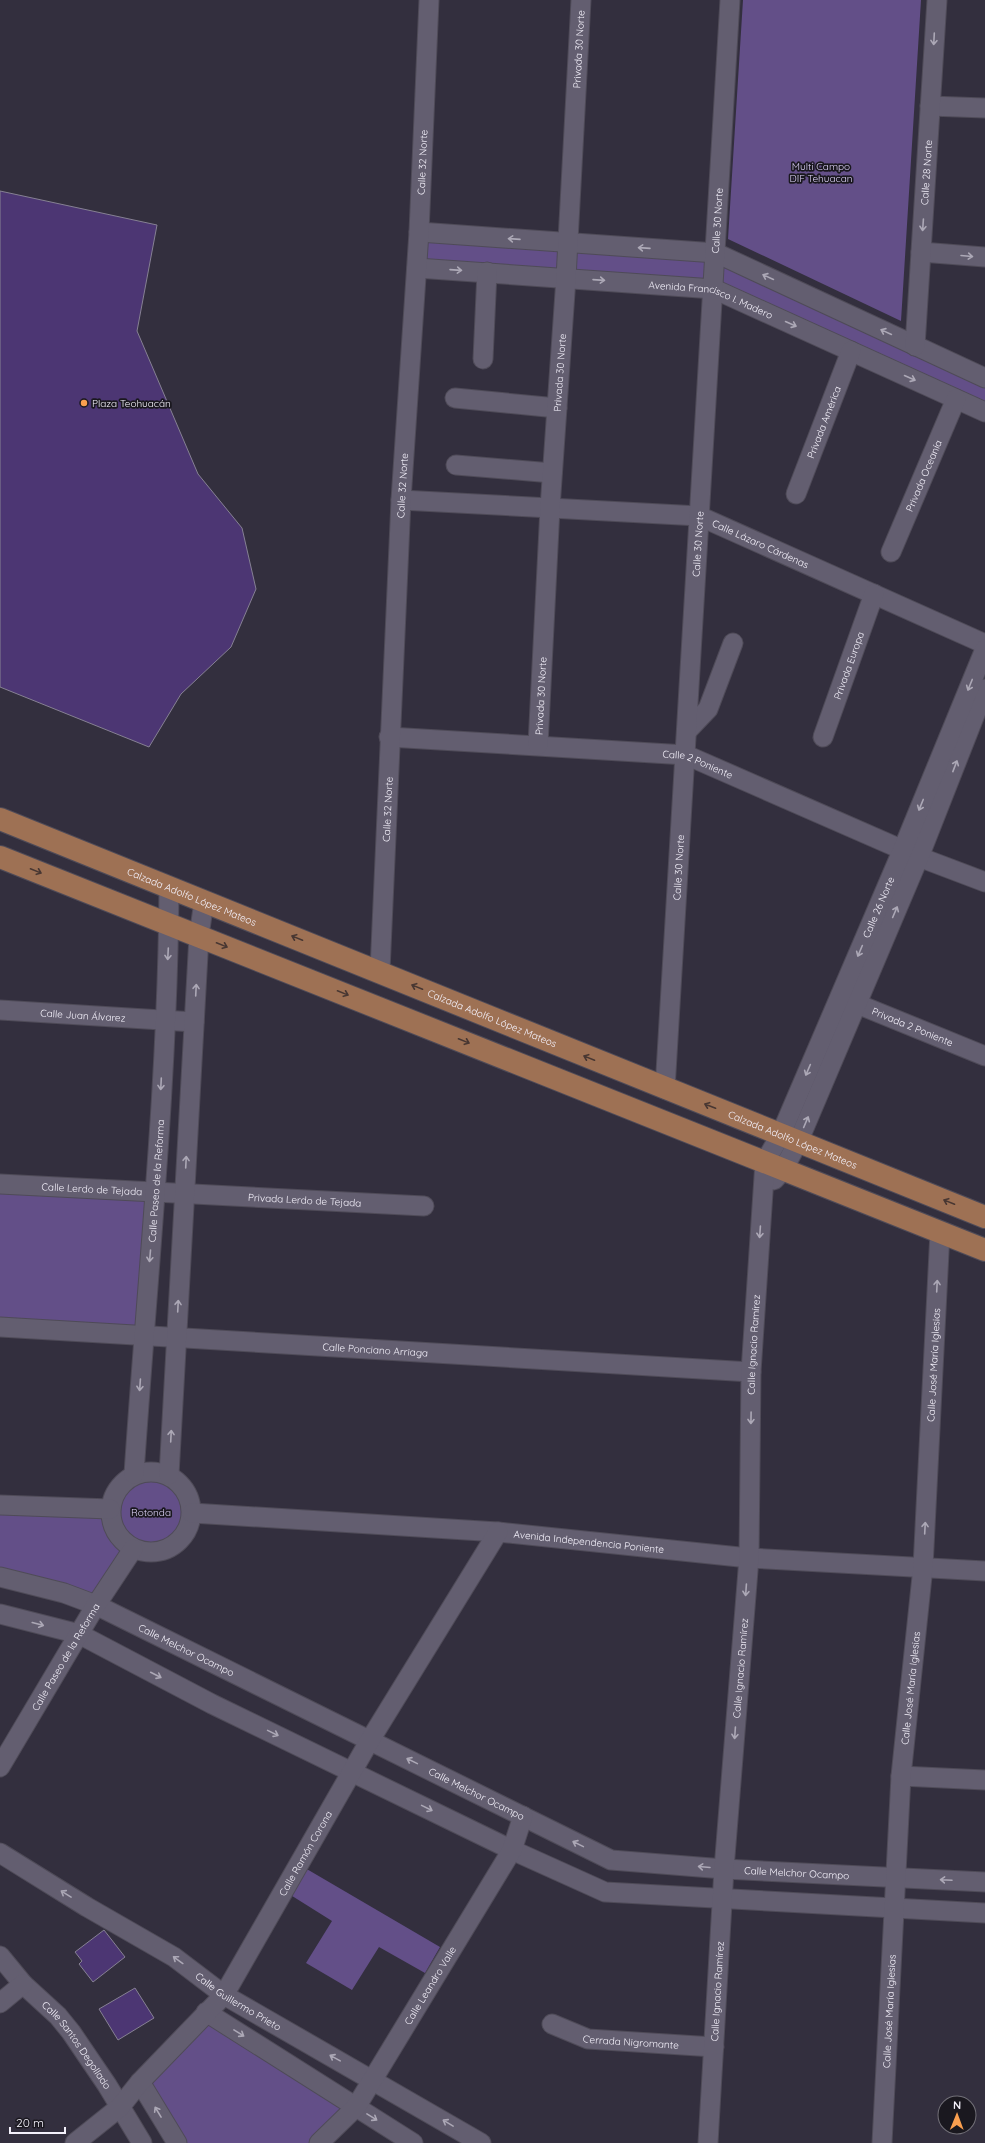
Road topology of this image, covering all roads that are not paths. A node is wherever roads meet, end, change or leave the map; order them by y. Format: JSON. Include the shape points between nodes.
{"nodes":[{"id":1,"x":429,"y":0,"type":"edge"},
{"id":2,"x":581,"y":0,"type":"edge"},
{"id":3,"x":730,"y":0,"type":"edge"},
{"id":4,"x":937,"y":0,"type":"edge"},
{"id":5,"x":930,"y":106,"type":"junction"},
{"id":6,"x":985,"y":108,"type":"edge"},
{"id":7,"x":419,"y":232,"type":"junction"},
{"id":8,"x":566,"y":243,"type":"junction"},
{"id":9,"x":921,"y":252,"type":"junction"},
{"id":10,"x":716,"y":253,"type":"junction"},
{"id":11,"x":985,"y":258,"type":"edge"},
{"id":12,"x":417,"y":268,"type":"junction"},
{"id":13,"x":487,"y":272,"type":"junction"},
{"id":14,"x":566,"y":278,"type":"junction"},
{"id":15,"x":714,"y":289,"type":"junction"},
{"id":16,"x":915,"y":346,"type":"junction"},
{"id":17,"x":851,"y":351,"type":"junction"},
{"id":18,"x":483,"y":359,"type":"dead end"},
{"id":19,"x":985,"y":378,"type":"edge"},
{"id":20,"x":455,"y":398,"type":"dead end"},
{"id":21,"x":956,"y":399,"type":"junction"},
{"id":22,"x":557,"y":408,"type":"junction"},
{"id":23,"x":985,"y":412,"type":"edge"},
{"id":24,"x":456,"y":465,"type":"dead end"},
{"id":25,"x":552,"y":473,"type":"junction"},
{"id":26,"x":796,"y":494,"type":"dead end"},
{"id":27,"x":401,"y":500,"type":"junction"},
{"id":28,"x":550,"y":508,"type":"junction"},
{"id":29,"x":699,"y":516,"type":"junction"},
{"id":30,"x":891,"y":552,"type":"dead end"},
{"id":31,"x":874,"y":594,"type":"junction"},
{"id":32,"x":733,"y":643,"type":"dead end"},
{"id":33,"x":985,"y":644,"type":"edge"},
{"id":34,"x":985,"y":649,"type":"edge"},
{"id":35,"x":985,"y":689,"type":"edge"},
{"id":36,"x":687,"y":731,"type":"junction"},
{"id":37,"x":389,"y":737,"type":"junction"},
{"id":38,"x":823,"y":738,"type":"dead end"},
{"id":39,"x":538,"y":745,"type":"junction"},
{"id":40,"x":686,"y":755,"type":"junction"},
{"id":41,"x":0,"y":819,"type":"edge"},
{"id":42,"x":911,"y":853,"type":"junction"},
{"id":43,"x":0,"y":857,"type":"edge"},
{"id":44,"x":985,"y":882,"type":"edge"},
{"id":45,"x":170,"y":887,"type":"junction"},
{"id":46,"x":204,"y":901,"type":"junction"},
{"id":47,"x":169,"y":924,"type":"junction"},
{"id":48,"x":199,"y":936,"type":"junction"},
{"id":49,"x":380,"y":971,"type":"junction"},
{"id":50,"x":848,"y":1000,"type":"junction"},
{"id":51,"x":0,"y":1010,"type":"edge"},
{"id":52,"x":165,"y":1019,"type":"junction"},
{"id":53,"x":194,"y":1022,"type":"junction"},
{"id":54,"x":985,"y":1056,"type":"edge"},
{"id":55,"x":665,"y":1089,"type":"junction"},
{"id":56,"x":790,"y":1137,"type":"junction"},
{"id":57,"x":774,"y":1166,"type":"junction"},
{"id":58,"x":0,"y":1184,"type":"edge"},
{"id":59,"x":154,"y":1193,"type":"junction"},
{"id":60,"x":184,"y":1195,"type":"junction"},
{"id":61,"x":424,"y":1206,"type":"dead end"},
{"id":62,"x":985,"y":1217,"type":"edge"},
{"id":63,"x":940,"y":1232,"type":"junction"},
{"id":64,"x":985,"y":1250,"type":"edge"},
{"id":65,"x":0,"y":1326,"type":"edge"},
{"id":66,"x":143,"y":1335,"type":"junction"},
{"id":67,"x":176,"y":1337,"type":"junction"},
{"id":68,"x":751,"y":1372,"type":"junction"},
{"id":69,"x":134,"y":1474,"type":"junction"},
{"id":70,"x":169,"y":1475,"type":"junction"},
{"id":71,"x":0,"y":1505,"type":"edge"},
{"id":72,"x":110,"y":1510,"type":"junction"},
{"id":73,"x":192,"y":1513,"type":"junction"},
{"id":74,"x":498,"y":1532,"type":"junction"},
{"id":75,"x":133,"y":1549,"type":"junction"},
{"id":76,"x":749,"y":1558,"type":"junction"},
{"id":77,"x":923,"y":1567,"type":"junction"},
{"id":78,"x":985,"y":1571,"type":"edge"},
{"id":79,"x":0,"y":1577,"type":"edge"},
{"id":80,"x":96,"y":1605,"type":"junction"},
{"id":81,"x":0,"y":1614,"type":"edge"},
{"id":82,"x":79,"y":1634,"type":"junction"},
{"id":83,"x":370,"y":1740,"type":"junction"},
{"id":84,"x":0,"y":1767,"type":"edge"},
{"id":85,"x":352,"y":1771,"type":"junction"},
{"id":86,"x":901,"y":1776,"type":"junction"},
{"id":87,"x":985,"y":1780,"type":"edge"},
{"id":88,"x":524,"y":1816,"type":"junction"},
{"id":89,"x":512,"y":1850,"type":"junction"},
{"id":90,"x":0,"y":1853,"type":"edge"},
{"id":91,"x":724,"y":1869,"type":"junction"},
{"id":92,"x":896,"y":1877,"type":"junction"},
{"id":93,"x":985,"y":1882,"type":"edge"},
{"id":94,"x":722,"y":1899,"type":"junction"},
{"id":95,"x":894,"y":1907,"type":"junction"},
{"id":96,"x":985,"y":1913,"type":"edge"},
{"id":97,"x":0,"y":1956,"type":"edge"},
{"id":98,"x":23,"y":1984,"type":"junction"},
{"id":99,"x":224,"y":1995,"type":"junction"},
{"id":100,"x":0,"y":2003,"type":"edge"},
{"id":101,"x":206,"y":2012,"type":"junction"},
{"id":102,"x":552,"y":2024,"type":"dead end"},
{"id":103,"x":714,"y":2047,"type":"junction"},
{"id":104,"x":373,"y":2079,"type":"junction"},
{"id":105,"x":140,"y":2082,"type":"junction"},
{"id":106,"x":120,"y":2107,"type":"junction"},
{"id":107,"x":356,"y":2107,"type":"junction"},
{"id":108,"x":75,"y":2143,"type":"edge"},
{"id":109,"x":142,"y":2143,"type":"edge"},
{"id":110,"x":177,"y":2143,"type":"edge"},
{"id":111,"x":319,"y":2143,"type":"edge"},
{"id":112,"x":413,"y":2143,"type":"edge"},
{"id":113,"x":481,"y":2143,"type":"edge"},
{"id":114,"x":708,"y":2143,"type":"edge"},
{"id":115,"x":882,"y":2143,"type":"edge"}],
"edges":[{"from":1,"to":7,"type":"street","name":"Calle 32 Norte"},
{"from":2,"to":8,"type":"street","name":"Privada 30 Norte"},
{"from":3,"to":10,"type":"street","name":"Calle 30 Norte"},
{"from":4,"to":5,"type":"street","name":"Calle 28 Norte","one_way":true},
{"from":5,"to":6,"type":"street"},
{"from":5,"to":9,"type":"street","name":"Calle 28 Norte","one_way":true},
{"from":8,"to":7,"type":"street","one_way":true},
{"from":7,"to":12,"type":"street","name":"Calle 32 Norte"},
{"from":10,"to":8,"type":"street","one_way":true},
{"from":8,"to":14,"type":"street","name":"Privada 30 Norte"},
{"from":9,"to":11,"type":"street","one_way":true},
{"from":9,"to":16,"type":"street","name":"Calle 28 Norte"},
{"from":10,"to":15,"type":"street","name":"Calle 30 Norte"},
{"from":16,"to":10,"type":"street","one_way":true},
{"from":12,"to":13,"type":"street","name":"Avenida Francisco I. Madero","one_way":true},
{"from":12,"to":27,"type":"street","name":"Calle 32 Norte"},
{"from":13,"to":14,"type":"street","name":"Avenida Francisco I. Madero"},
{"from":13,"to":18,"type":"street"},
{"from":14,"to":15,"type":"street","name":"Avenida Francisco I. Madero","one_way":true},
{"from":14,"to":22,"type":"street","name":"Privada 30 Norte"},
{"from":15,"to":17,"type":"street","name":"Avenida Francisco I. Madero","one_way":true},
{"from":15,"to":29,"type":"street","name":"Calle 30 Norte"},
{"from":16,"to":19,"type":"street"},
{"from":17,"to":21,"type":"street","name":"Avenida Francisco I. Madero","one_way":true},
{"from":17,"to":26,"type":"street","name":"Privada América"},
{"from":20,"to":22,"type":"street"},
{"from":21,"to":23,"type":"street","name":"Avenida Francisco I. Madero"},
{"from":21,"to":30,"type":"street","name":"Privada Oceanía"},
{"from":22,"to":25,"type":"street","name":"Privada 30 Norte"},
{"from":24,"to":25,"type":"street"},
{"from":25,"to":28,"type":"street","name":"Privada 30 Norte"},
{"from":27,"to":28,"type":"street","name":"Calle Lázaro Cárdenas"},
{"from":27,"to":37,"type":"street","name":"Calle 32 Norte"},
{"from":28,"to":29,"type":"street","name":"Calle Lázaro Cárdenas"},
{"from":28,"to":39,"type":"street","name":"Privada 30 Norte"},
{"from":29,"to":31,"type":"street","name":"Calle Lázaro Cárdenas"},
{"from":29,"to":36,"type":"street","name":"Calle 30 Norte"},
{"from":31,"to":33,"type":"street","name":"Calle Lázaro Cárdenas"},
{"from":31,"to":38,"type":"street","name":"Privada Europa"},
{"from":32,"to":36,"type":"street","via":[[708,710]]},
{"from":34,"to":42,"type":"street","name":"Calle 26 Norte","one_way":true},
{"from":42,"to":35,"type":"street","name":"Calle 26 Norte","one_way":true},
{"from":36,"to":40,"type":"street","name":"Calle 30 Norte"},
{"from":37,"to":39,"type":"street","name":"Calle 2 Poniente"},
{"from":37,"to":49,"type":"street","name":"Calle 32 Norte"},
{"from":39,"to":40,"type":"street","name":"Calle 2 Poniente"},
{"from":40,"to":42,"type":"street","name":"Calle 2 Poniente"},
{"from":40,"to":55,"type":"street","name":"Calle 30 Norte"},
{"from":41,"to":45,"type":"main road","name":"Calzada Adolfo López Mateos"},
{"from":42,"to":44,"type":"street","name":"Calle 2 Poniente"},
{"from":42,"to":50,"type":"street","name":"Calle 26 Norte"},
{"from":43,"to":47,"type":"main road","one_way":true},
{"from":45,"to":46,"type":"main road","name":"Calzada Adolfo López Mateos"},
{"from":45,"to":47,"type":"street","name":"Calle Paseo de la Reforma"},
{"from":46,"to":48,"type":"street"},
{"from":49,"to":46,"type":"main road","name":"Calzada Adolfo López Mateos","one_way":true},
{"from":47,"to":48,"type":"main road"},
{"from":47,"to":52,"type":"street","name":"Calle Paseo de la Reforma","one_way":true},
{"from":53,"to":48,"type":"street","one_way":true},
{"from":48,"to":57,"type":"main road","one_way":true},
{"from":55,"to":49,"type":"main road","name":"Calzada Adolfo López Mateos","one_way":true},
{"from":50,"to":54,"type":"street","name":"Privada 2 Poniente"},
{"from":50,"to":56,"type":"street","name":"Calle 26 Norte"},
{"from":51,"to":52,"type":"street","name":"Calle Juan Álvarez"},
{"from":52,"to":53,"type":"street","name":"Calle Juan Álvarez"},
{"from":52,"to":59,"type":"street","name":"Calle Paseo de la Reforma","one_way":true},
{"from":60,"to":53,"type":"street","one_way":true},
{"from":56,"to":55,"type":"main road","name":"Calzada Adolfo López Mateos","one_way":true},
{"from":56,"to":57,"type":"street","name":"Calle 26 Norte"},
{"from":62,"to":56,"type":"main road","name":"Calzada Adolfo López Mateos","one_way":true},
{"from":57,"to":63,"type":"main road"},
{"from":57,"to":68,"type":"street","name":"Calle Ignacio Ramírez","one_way":true,"via":[[763,1193]]},
{"from":58,"to":59,"type":"street","name":"Calle Lerdo de Tejada"},
{"from":59,"to":60,"type":"street","name":"Calle Lerdo de Tejada"},
{"from":59,"to":66,"type":"street","name":"Calle Paseo de la Reforma","one_way":true},
{"from":60,"to":61,"type":"street","name":"Privada Lerdo de Tejada"},
{"from":67,"to":60,"type":"street","one_way":true},
{"from":63,"to":64,"type":"main road"},
{"from":77,"to":63,"type":"street","name":"Calle José María Iglesias","one_way":true},
{"from":65,"to":66,"type":"street","name":"Calle Ponciano Arriaga"},
{"from":66,"to":67,"type":"street","name":"Calle Ponciano Arriaga"},
{"from":66,"to":69,"type":"street","name":"Calle Paseo de la Reforma","one_way":true},
{"from":67,"to":68,"type":"street","name":"Calle Ponciano Arriaga"},
{"from":70,"to":67,"type":"street","one_way":true},
{"from":68,"to":76,"type":"street","name":"Calle Ignacio Ramírez","one_way":true},
{"from":69,"to":70,"type":"street","via":[[152,1471]]},
{"from":69,"to":72,"type":"street","via":[[117,1489]]},
{"from":70,"to":73,"type":"street","via":[[186,1491]]},
{"from":71,"to":72,"type":"street"},
{"from":72,"to":75,"type":"street","via":[[116,1532]]},
{"from":73,"to":74,"type":"street","name":"Avenida Independencia Poniente"},
{"from":73,"to":75,"type":"street","via":[[187,1533],[173,1548],[153,1554]]},
{"from":74,"to":76,"type":"street","name":"Avenida Independencia Poniente"},
{"from":74,"to":83,"type":"street","name":"Calle Ramón Corona"},
{"from":75,"to":80,"type":"street","name":"Calle Paseo de la Reforma"},
{"from":76,"to":77,"type":"street","name":"Avenida Independencia Poniente"},
{"from":76,"to":91,"type":"street","name":"Calle Ignacio Ramírez","one_way":true},
{"from":77,"to":78,"type":"street","name":"Avenida Independencia Poniente"},
{"from":77,"to":86,"type":"street","name":"Calle José María Iglesias"},
{"from":79,"to":80,"type":"street","name":"Calle Melchor Ocampo","via":[[64,1593]]},
{"from":80,"to":82,"type":"street","name":"Calle Paseo de la Reforma"},
{"from":80,"to":83,"type":"street","name":"Calle Melchor Ocampo"},
{"from":81,"to":82,"type":"street","one_way":true},
{"from":82,"to":84,"type":"street","name":"Calle Paseo de la Reforma"},
{"from":82,"to":85,"type":"street","one_way":true,"via":[[212,1704]]},
{"from":83,"to":85,"type":"street","name":"Calle Ramón Corona"},
{"from":88,"to":83,"type":"street","name":"Calle Melchor Ocampo","one_way":true},
{"from":85,"to":89,"type":"street","one_way":true},
{"from":85,"to":99,"type":"street","name":"Calle Ramón Corona"},
{"from":86,"to":87,"type":"street"},
{"from":86,"to":92,"type":"street","name":"Calle José María Iglesias"},
{"from":88,"to":89,"type":"street","name":"Calle Leandro Valle"},
{"from":91,"to":88,"type":"street","name":"Calle Melchor Ocampo","one_way":true,"via":[[611,1860]]},
{"from":89,"to":94,"type":"street","via":[[605,1892]]},
{"from":89,"to":104,"type":"street","name":"Calle Leandro Valle"},
{"from":99,"to":90,"type":"street","name":"Calle Guillermo Prieto","one_way":true,"via":[[174,1957]]},
{"from":91,"to":92,"type":"street","name":"Calle Melchor Ocampo"},
{"from":91,"to":94,"type":"street","name":"Calle Ignacio Ramírez"},
{"from":93,"to":92,"type":"street","name":"Calle Melchor Ocampo","one_way":true},
{"from":92,"to":95,"type":"street","name":"Calle José María Iglesias"},
{"from":94,"to":95,"type":"street"},
{"from":94,"to":103,"type":"street","name":"Calle Ignacio Ramírez"},
{"from":95,"to":96,"type":"street"},
{"from":95,"to":115,"type":"street","name":"Calle José María Iglesias"},
{"from":97,"to":98,"type":"street","name":"Calle Santos Degollado"},
{"from":98,"to":100,"type":"street"},
{"from":98,"to":106,"type":"street","name":"Calle Santos Degollado","via":[[58,2016],[71,2032],[95,2065]]},
{"from":99,"to":101,"type":"street","name":"Calle Ramón Corona"},
{"from":104,"to":99,"type":"street","name":"Calle Guillermo Prieto","one_way":true},
{"from":101,"to":105,"type":"street","name":"Calle Ramón Corona"},
{"from":101,"to":107,"type":"street","one_way":true},
{"from":102,"to":103,"type":"street","name":"Cerrada Nigromante","via":[[588,2039]]},
{"from":103,"to":114,"type":"street","name":"Calle Ignacio Ramírez"},
{"from":104,"to":107,"type":"street","name":"Calle Leandro Valle"},
{"from":113,"to":104,"type":"street","name":"Calle Guillermo Prieto","one_way":true},
{"from":105,"to":106,"type":"street","name":"Calle Ramón Corona"},
{"from":110,"to":105,"type":"street","one_way":true},
{"from":106,"to":108,"type":"street","name":"Calle Ramón Corona"},
{"from":106,"to":109,"type":"street","name":"Calle Santos Degollado"},
{"from":107,"to":111,"type":"street","name":"Calle Leandro Valle"},
{"from":107,"to":112,"type":"street","one_way":true}]}
